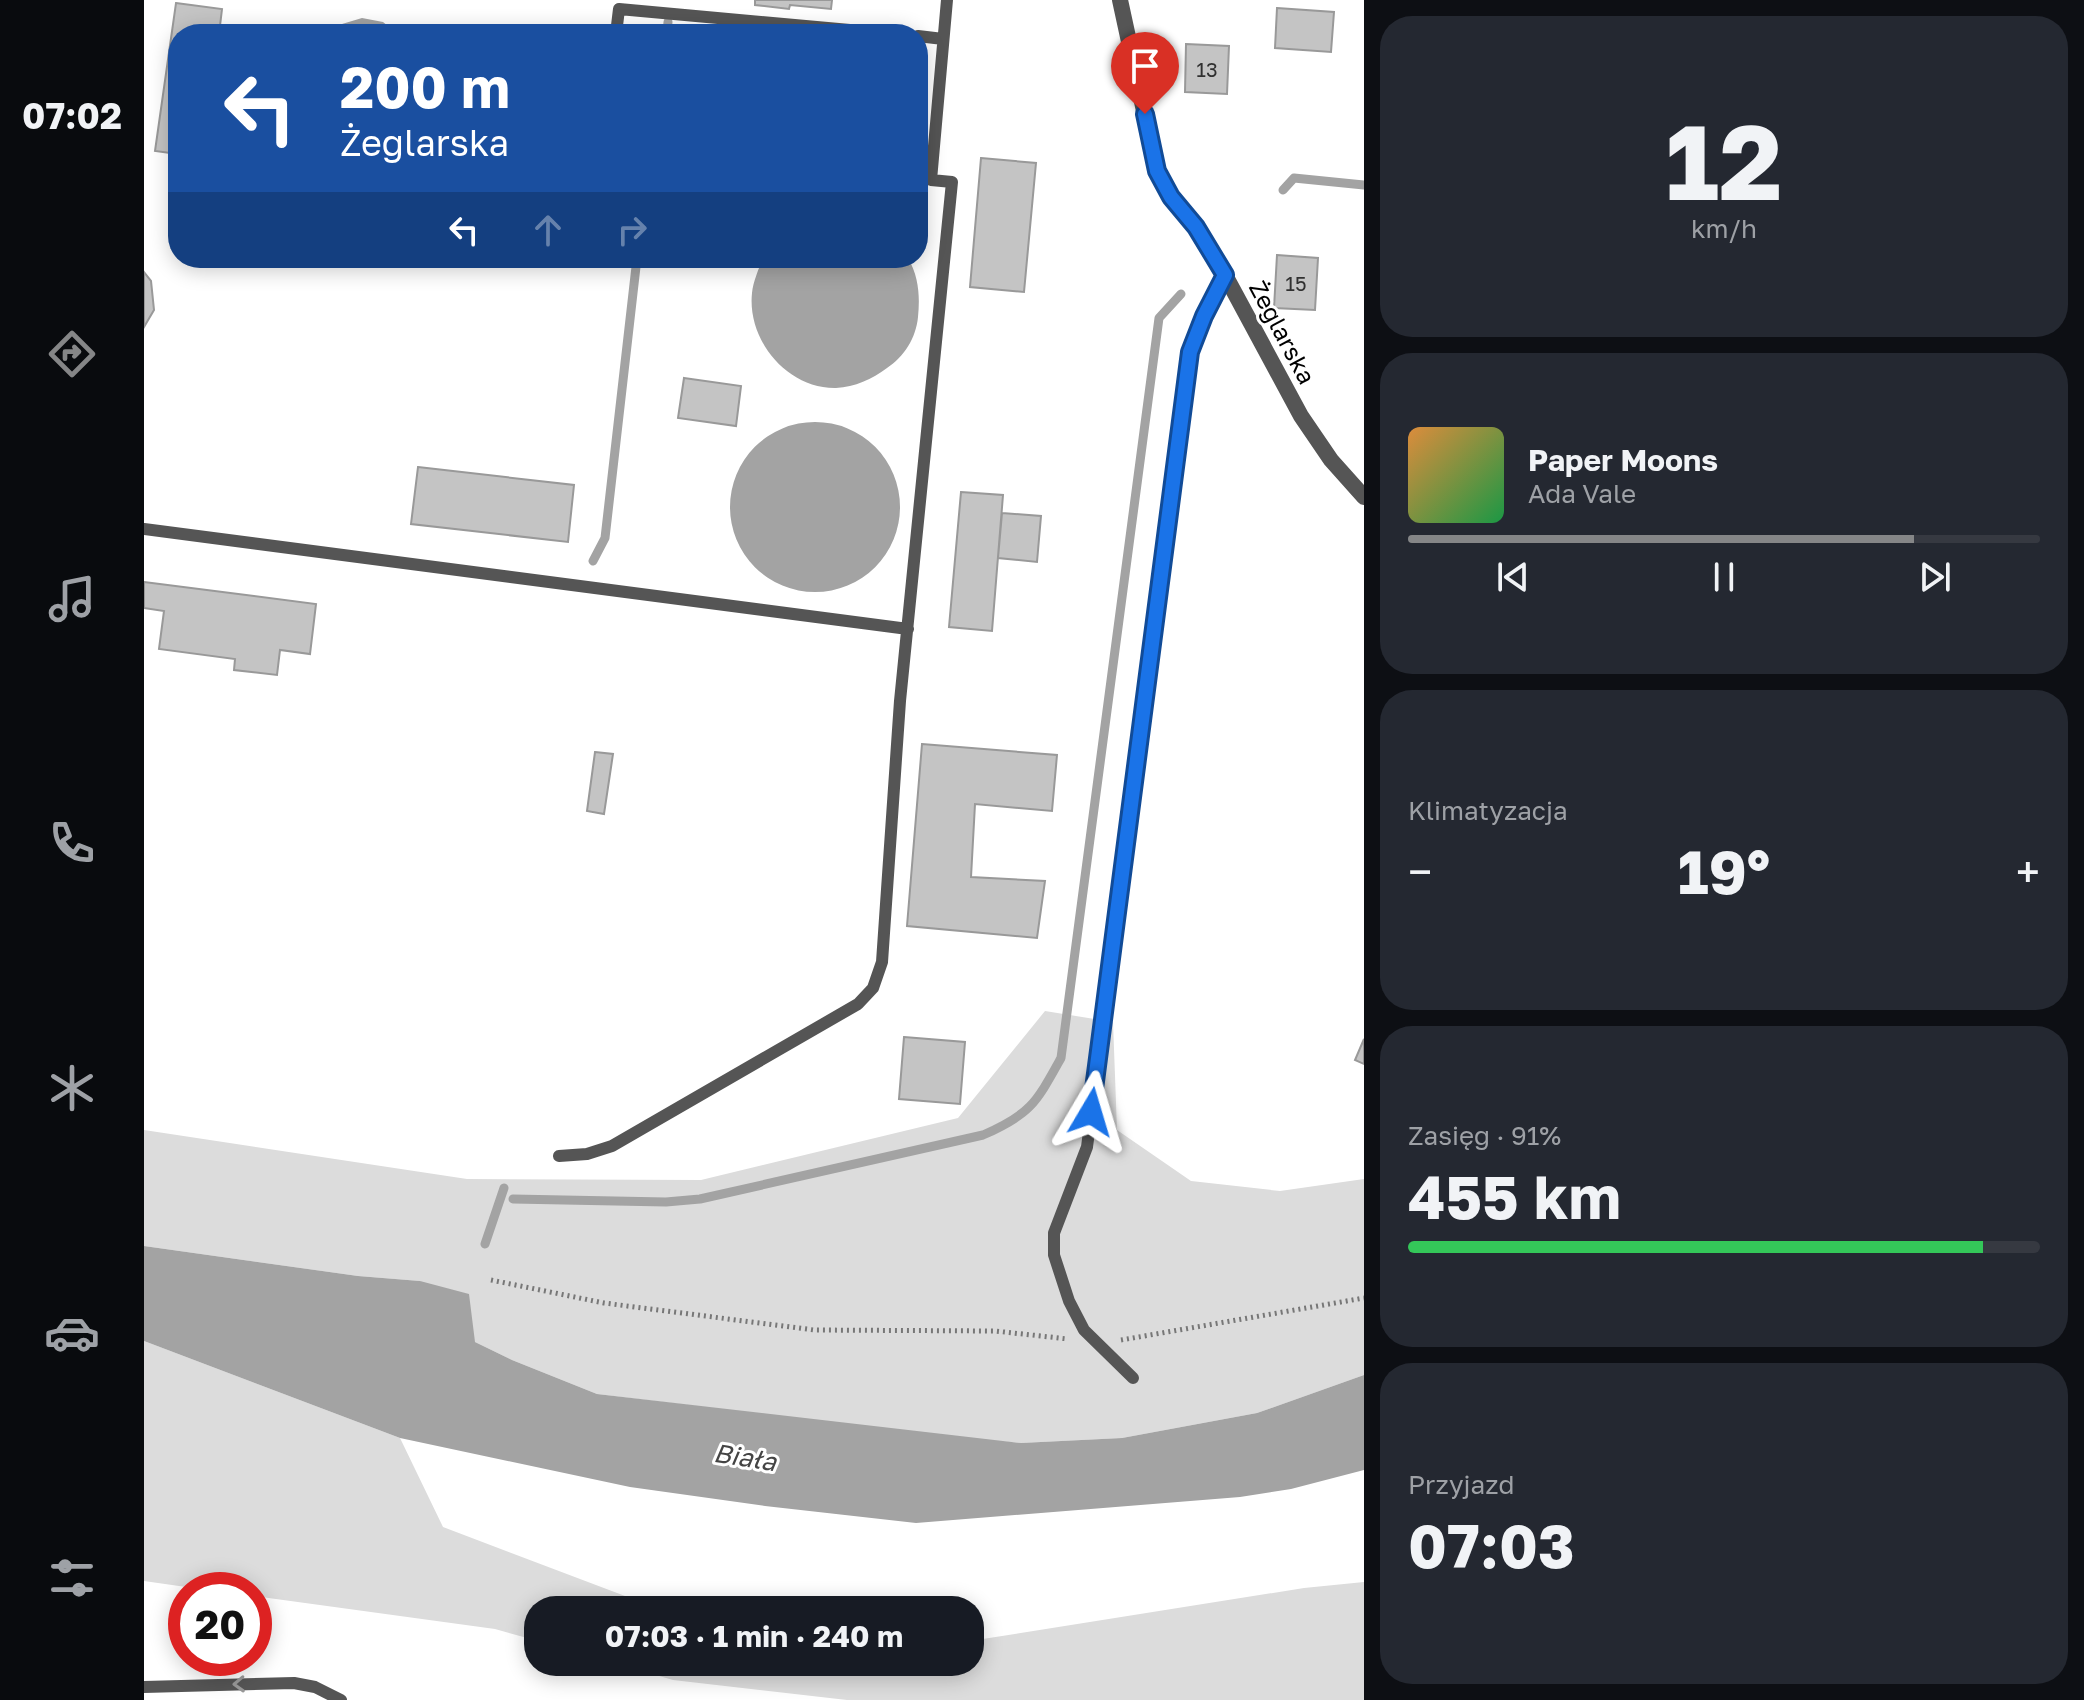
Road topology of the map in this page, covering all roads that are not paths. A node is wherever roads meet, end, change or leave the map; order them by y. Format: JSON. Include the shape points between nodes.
{"nodes":[{"id":1,"x":947,"y":0,"type":"edge"},
{"id":2,"x":1120,"y":0,"type":"edge"},
{"id":3,"x":617,"y":24,"type":"edge"},
{"id":4,"x":784,"y":24,"type":"edge"},
{"id":5,"x":928,"y":37,"type":"edge"},
{"id":6,"x":943,"y":39,"type":"junction"},
{"id":7,"x":928,"y":156,"type":"edge"},
{"id":8,"x":928,"y":179,"type":"edge"},
{"id":9,"x":1225,"y":275,"type":"junction"},
{"id":10,"x":1364,"y":497,"type":"edge"},
{"id":11,"x":144,"y":529,"type":"edge"},
{"id":12,"x":908,"y":629,"type":"junction"},
{"id":13,"x":559,"y":1156,"type":"dead end"},
{"id":14,"x":1133,"y":1378,"type":"dead end"},
{"id":15,"x":144,"y":1687,"type":"edge"},
{"id":16,"x":341,"y":1700,"type":"edge"}],
"edges":[{"from":1,"to":6,"type":"lane"},
{"from":2,"to":9,"type":"street","name":"Żeglarska","via":[[1157,171]]},
{"from":3,"to":4,"type":"lane","via":[[619,9]]},
{"from":5,"to":6,"type":"lane"},
{"from":6,"to":7,"type":"lane"},
{"from":8,"to":12,"type":"lane","via":[[952,182]]},
{"from":9,"to":10,"type":"street","name":"Żeglarska","via":[[1301,416]]},
{"from":9,"to":14,"type":"lane","via":[[1190,352],[1087,1147],[1054,1233],[1054,1255],[1084,1330]]},
{"from":11,"to":12,"type":"lane"},
{"from":12,"to":13,"type":"lane","via":[[882,962],[873,988],[858,1004],[612,1146]]},
{"from":16,"to":15,"type":"lane","one_way":true,"via":[[294,1683]]}]}
